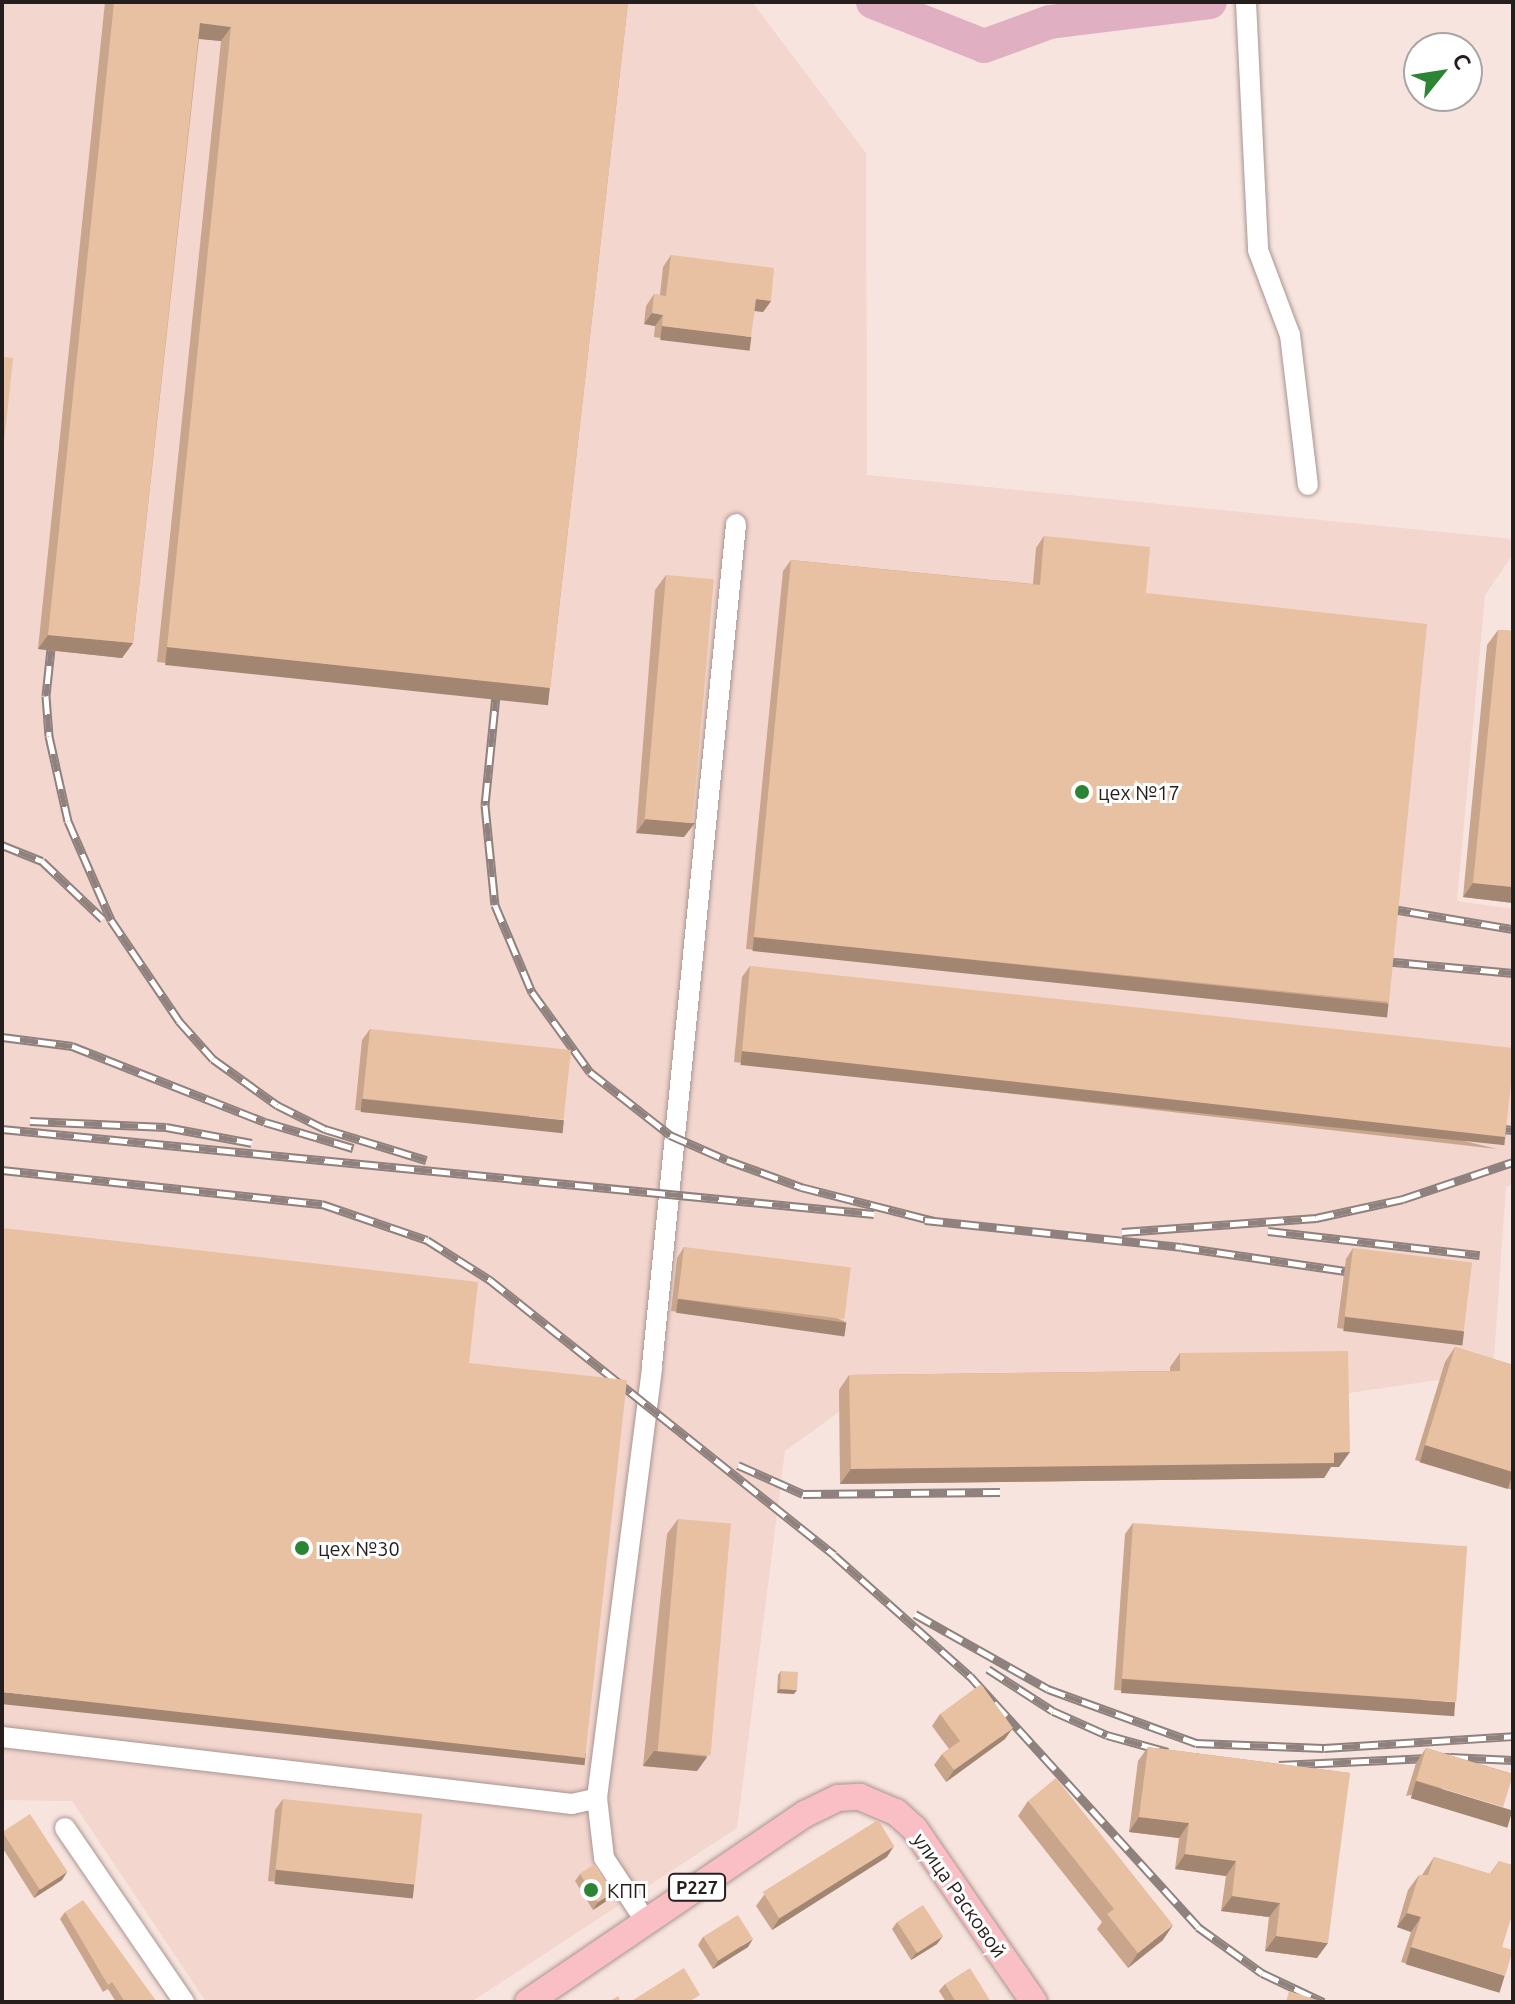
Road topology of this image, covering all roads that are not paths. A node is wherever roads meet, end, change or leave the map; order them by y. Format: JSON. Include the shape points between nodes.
{"nodes":[{"id":1,"x":1246,"y":4,"type":"edge"},
{"id":2,"x":1308,"y":485,"type":"dead end"},
{"id":3,"x":736,"y":524,"type":"dead end"},
{"id":4,"x":2,"y":1737,"type":"edge"},
{"id":5,"x":597,"y":1798,"type":"junction"},
{"id":6,"x":65,"y":1828,"type":"dead end"},
{"id":7,"x":646,"y":1922,"type":"junction"},
{"id":8,"x":184,"y":2002,"type":"edge"},
{"id":9,"x":528,"y":2002,"type":"edge"},
{"id":10,"x":1034,"y":2002,"type":"edge"}],
"edges":[{"from":1,"to":2,"type":"street","via":[[1258,250],[1290,335]]},
{"from":3,"to":5,"type":"street","via":[[652,1366]]},
{"from":4,"to":5,"type":"street","via":[[572,1804]]},
{"from":5,"to":7,"type":"street","via":[[604,1858]]},
{"from":6,"to":8,"type":"street"},
{"from":7,"to":9,"type":"main road","number":"Р227"},
{"from":7,"to":10,"type":"main road","name":"улица Расковой","number":"Р227","via":[[821,1805],[838,1798],[875,1800],[914,1828]]}]}
